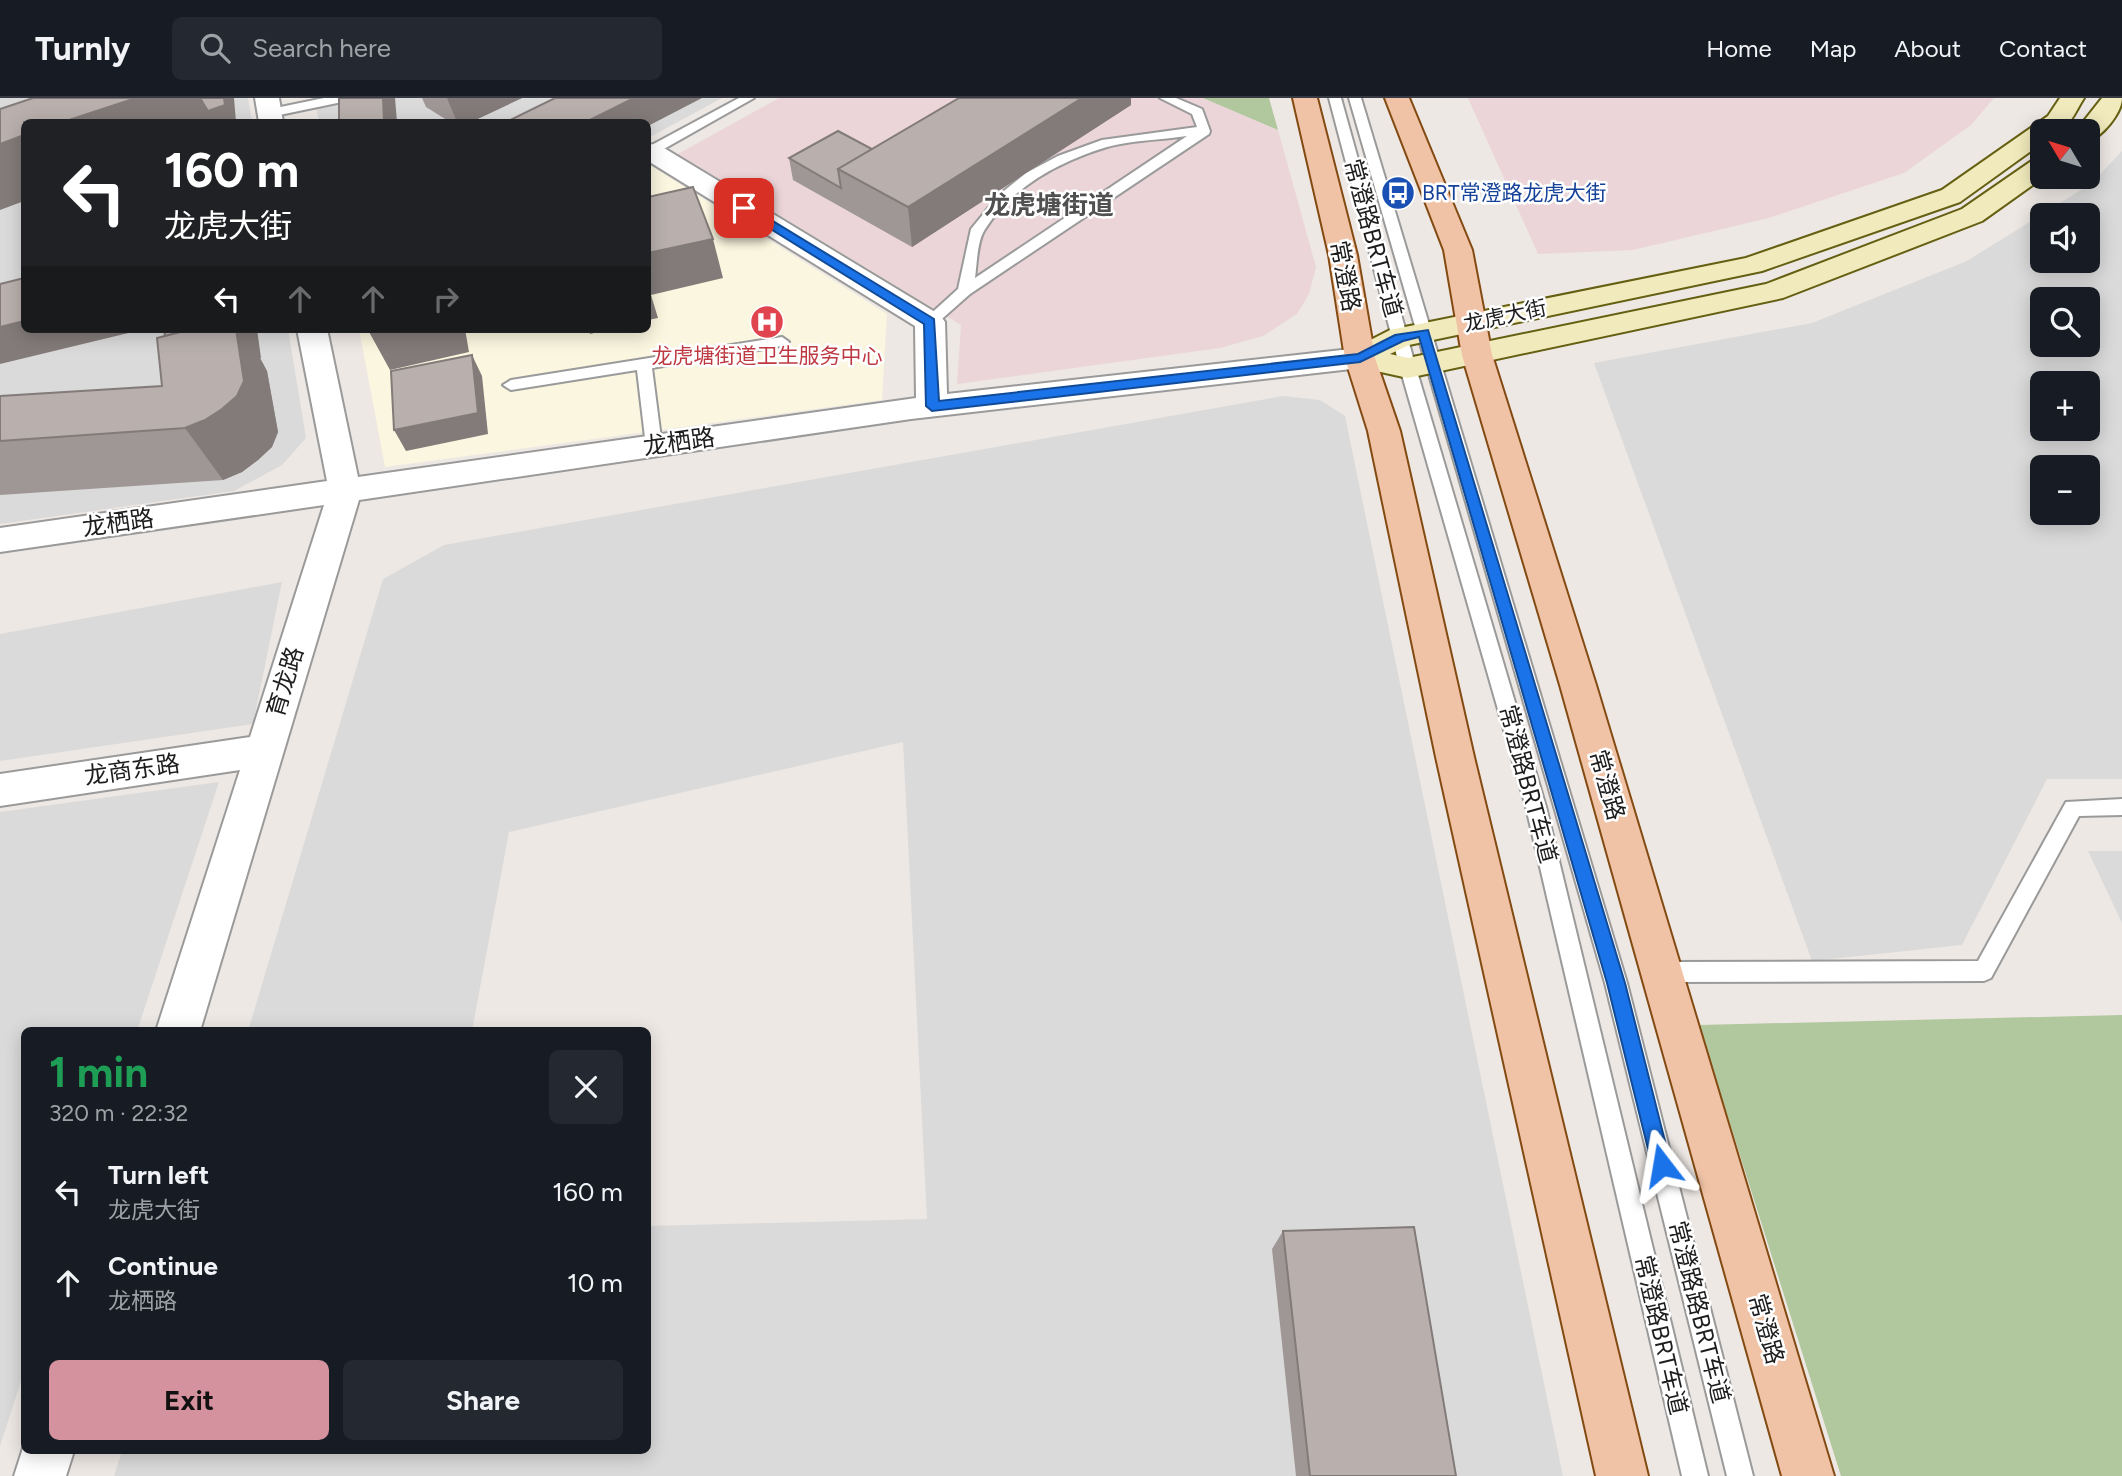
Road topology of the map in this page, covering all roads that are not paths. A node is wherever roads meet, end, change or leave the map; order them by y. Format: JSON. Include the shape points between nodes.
{"nodes":[{"id":1,"x":342,"y":98,"type":"edge"},
{"id":2,"x":748,"y":98,"type":"edge"},
{"id":3,"x":1166,"y":98,"type":"edge"},
{"id":4,"x":1305,"y":98,"type":"edge"},
{"id":5,"x":1335,"y":98,"type":"edge"},
{"id":6,"x":1355,"y":98,"type":"edge"},
{"id":7,"x":1397,"y":98,"type":"edge"},
{"id":8,"x":2072,"y":98,"type":"edge"},
{"id":9,"x":2115,"y":98,"type":"edge"},
{"id":10,"x":269,"y":111,"type":"edge"},
{"id":11,"x":2099,"y":119,"type":"edge"},
{"id":12,"x":1204,"y":131,"type":"junction"},
{"id":13,"x":651,"y":151,"type":"edge"},
{"id":14,"x":651,"y":153,"type":"edge"},
{"id":15,"x":2030,"y":174,"type":"edge"},
{"id":16,"x":965,"y":291,"type":"junction"},
{"id":17,"x":930,"y":322,"type":"junction"},
{"id":18,"x":313,"y":333,"type":"edge"},
{"id":19,"x":1412,"y":335,"type":"junction"},
{"id":20,"x":1474,"y":339,"type":"junction"},
{"id":21,"x":782,"y":342,"type":"dead end"},
{"id":22,"x":1360,"y":358,"type":"junction"},
{"id":23,"x":645,"y":363,"type":"junction"},
{"id":24,"x":1420,"y":366,"type":"junction"},
{"id":25,"x":511,"y":385,"type":"dead end"},
{"id":26,"x":932,"y":406,"type":"junction"},
{"id":27,"x":654,"y":446,"type":"junction"},
{"id":28,"x":345,"y":491,"type":"junction"},
{"id":29,"x":0,"y":540,"type":"edge"},
{"id":30,"x":264,"y":751,"type":"junction"},
{"id":31,"x":0,"y":790,"type":"edge"},
{"id":32,"x":2122,"y":807,"type":"edge"},
{"id":33,"x":1662,"y":972,"type":"junction"},
{"id":34,"x":179,"y":1027,"type":"edge"},
{"id":35,"x":47,"y":1454,"type":"edge"},
{"id":36,"x":40,"y":1476,"type":"edge"},
{"id":37,"x":1622,"y":1476,"type":"edge"},
{"id":38,"x":1695,"y":1476,"type":"edge"},
{"id":39,"x":1740,"y":1476,"type":"edge"},
{"id":40,"x":1808,"y":1476,"type":"edge"}],
"edges":[{"from":1,"to":10,"type":"lane"},
{"from":2,"to":13,"type":"lane"},
{"from":3,"to":12,"type":"lane","via":[[1198,112]]},
{"from":4,"to":22,"type":"main road","name":"常澄路","via":[[1343,255]]},
{"from":5,"to":19,"type":"lane","name":"常澄路BRT车道"},
{"from":6,"to":19,"type":"lane","name":"常澄路路BRT车道"},
{"from":7,"to":20,"type":"main road","name":"常澄路","via":[[1458,250]]},
{"from":8,"to":20,"type":"street","name":"龙虎大街","via":[[2057,121],[1951,196],[1752,265]]},
{"from":9,"to":11,"type":"street"},
{"from":12,"to":16,"type":"lane"},
{"from":12,"to":16,"type":"lane","via":[[1107,143],[1031,176],[1004,198],[976,232]]},
{"from":14,"to":17,"type":"street"},
{"from":15,"to":20,"type":"street","name":"龙虎大街","via":[[1972,215],[1773,292]]},
{"from":16,"to":17,"type":"lane"},
{"from":17,"to":26,"type":"street"},
{"from":18,"to":28,"type":"street","name":"育龙路"},
{"from":19,"to":20,"type":"street","name":"龙虎大街"},
{"from":19,"to":22,"type":"street","name":"龙虎大街"},
{"from":19,"to":24,"type":"lane","name":"常澄路路BRT车道"},
{"from":20,"to":24,"type":"street","name":"龙虎大街"},
{"from":20,"to":33,"type":"main road","name":"常澄路"},
{"from":21,"to":23,"type":"lane"},
{"from":22,"to":24,"type":"street","name":"龙虎大街"},
{"from":22,"to":26,"type":"street","name":"龙栖路"},
{"from":22,"to":37,"type":"main road","name":"常澄路","via":[[1384,431]]},
{"from":23,"to":25,"type":"lane"},
{"from":23,"to":27,"type":"lane"},
{"from":24,"to":38,"type":"lane","name":"常澄路BRT车道","via":[[1536,807]]},
{"from":24,"to":39,"type":"lane","name":"常澄路路BRT车道","via":[[1616,983]]},
{"from":26,"to":27,"type":"street","name":"龙栖路"},
{"from":27,"to":28,"type":"street","name":"龙栖路"},
{"from":28,"to":29,"type":"street","name":"龙栖路"},
{"from":28,"to":30,"type":"street","name":"育龙路"},
{"from":30,"to":31,"type":"street","name":"龙商东路"},
{"from":30,"to":34,"type":"street","name":"育龙路"},
{"from":32,"to":33,"type":"lane","via":[[2073,808],[1984,971]]},
{"from":33,"to":40,"type":"main road","name":"常澄路"},
{"from":35,"to":36,"type":"street"}]}
